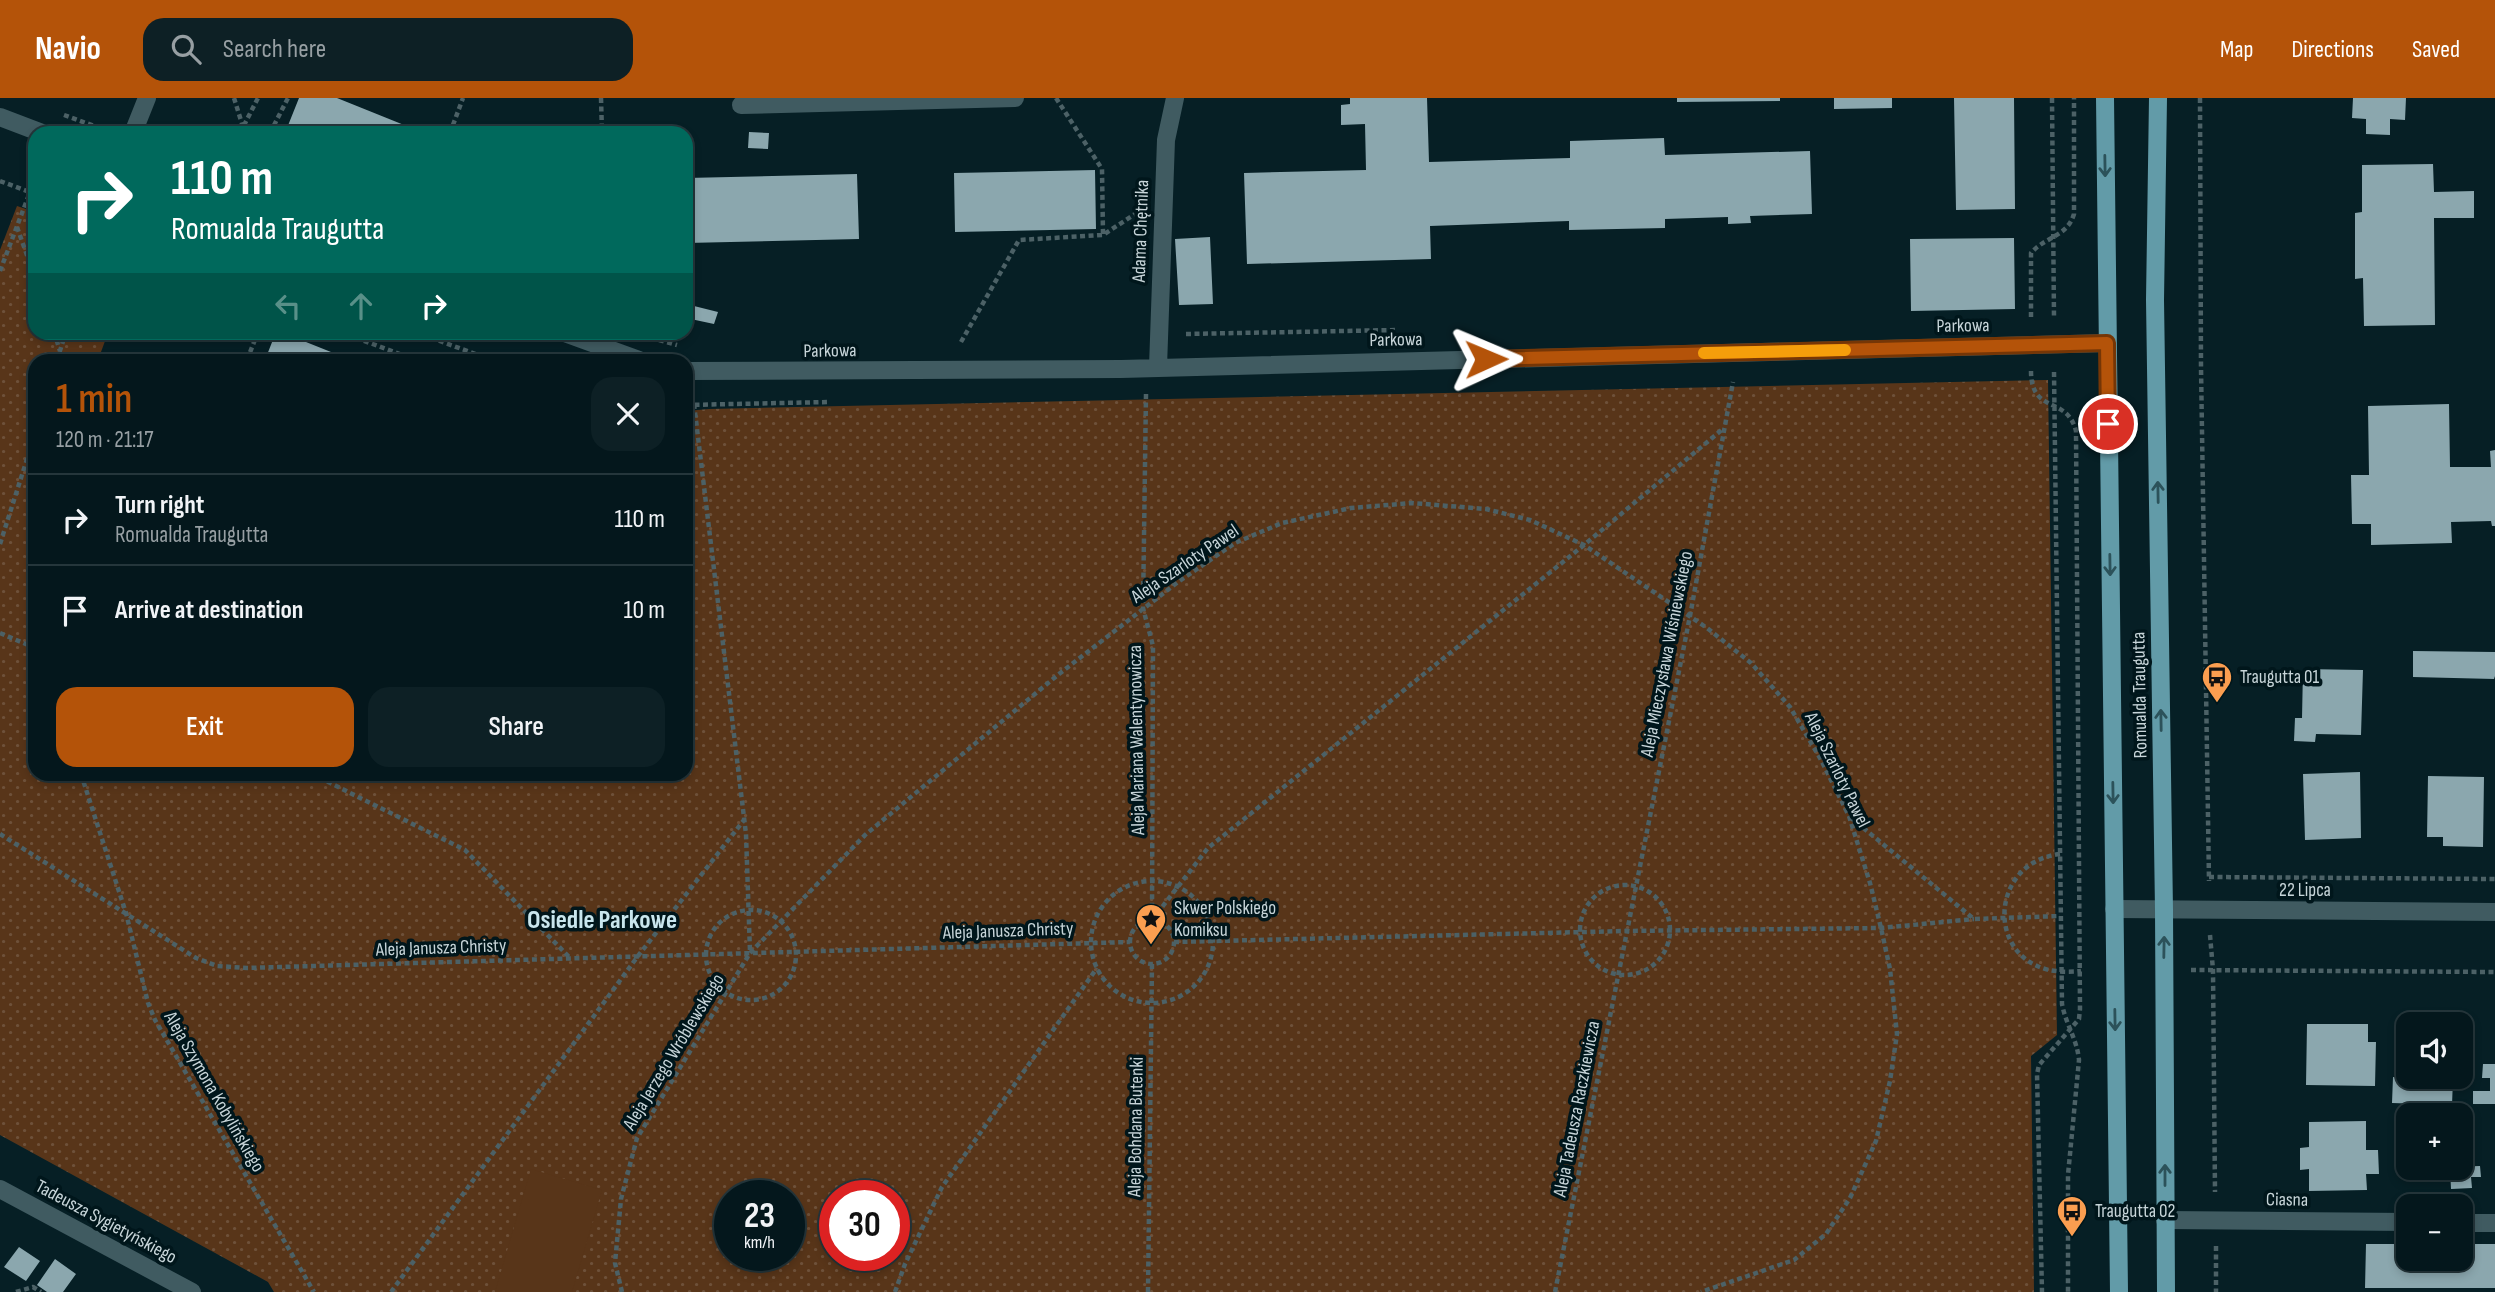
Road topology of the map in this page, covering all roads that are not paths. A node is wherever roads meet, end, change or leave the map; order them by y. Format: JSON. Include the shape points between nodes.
{"nodes":[{"id":1,"x":147,"y":98,"type":"edge"},
{"id":2,"x":1015,"y":98,"type":"edge"},
{"id":3,"x":2105,"y":98,"type":"edge"},
{"id":4,"x":2158,"y":98,"type":"edge"},
{"id":5,"x":1172,"y":99,"type":"edge"},
{"id":6,"x":741,"y":105,"type":"dead end"},
{"id":7,"x":0,"y":117,"type":"edge"},
{"id":8,"x":129,"y":126,"type":"edge"},
{"id":9,"x":28,"y":127,"type":"edge"},
{"id":10,"x":578,"y":340,"type":"edge"},
{"id":11,"x":2107,"y":343,"type":"junction"},
{"id":12,"x":607,"y":354,"type":"edge"},
{"id":13,"x":1158,"y":367,"type":"junction"},
{"id":14,"x":693,"y":372,"type":"edge"},
{"id":15,"x":2114,"y":909,"type":"junction"},
{"id":16,"x":2164,"y":910,"type":"junction"},
{"id":17,"x":2495,"y":912,"type":"edge"},
{"id":18,"x":0,"y":1189,"type":"edge"},
{"id":19,"x":2165,"y":1220,"type":"junction"},
{"id":20,"x":2396,"y":1222,"type":"edge"},
{"id":21,"x":2473,"y":1223,"type":"edge"},
{"id":22,"x":2495,"y":1223,"type":"edge"},
{"id":23,"x":192,"y":1292,"type":"edge"},
{"id":24,"x":2119,"y":1292,"type":"edge"},
{"id":25,"x":2166,"y":1292,"type":"edge"}],
"edges":[{"from":1,"to":8,"type":"street"},
{"from":2,"to":6,"type":"street"},
{"from":3,"to":11,"type":"main road","name":"Romualda Traugutta","one_way":true},
{"from":16,"to":4,"type":"main road","name":"Romualda Traugutta","one_way":true,"via":[[2154,232]]},
{"from":5,"to":13,"type":"street","name":"Adama Chętnika","via":[[1166,140]]},
{"from":7,"to":9,"type":"street"},
{"from":10,"to":12,"type":"street"},
{"from":11,"to":13,"type":"street","name":"Parkowa"},
{"from":11,"to":15,"type":"main road","name":"Romualda Traugutta","one_way":true},
{"from":13,"to":14,"type":"street","name":"Parkowa"},
{"from":15,"to":16,"type":"street","name":"22 Lipca"},
{"from":15,"to":24,"type":"main road","name":"Romualda Traugutta","one_way":true},
{"from":16,"to":17,"type":"street","name":"22 Lipca"},
{"from":19,"to":16,"type":"main road","name":"Romualda Traugutta","one_way":true},
{"from":18,"to":23,"type":"street","name":"Tadeusza Sygietyńskiego"},
{"from":19,"to":20,"type":"street","name":"Ciasna"},
{"from":19,"to":25,"type":"main road","name":"Romualda Traugutta"},
{"from":21,"to":22,"type":"street"}]}
